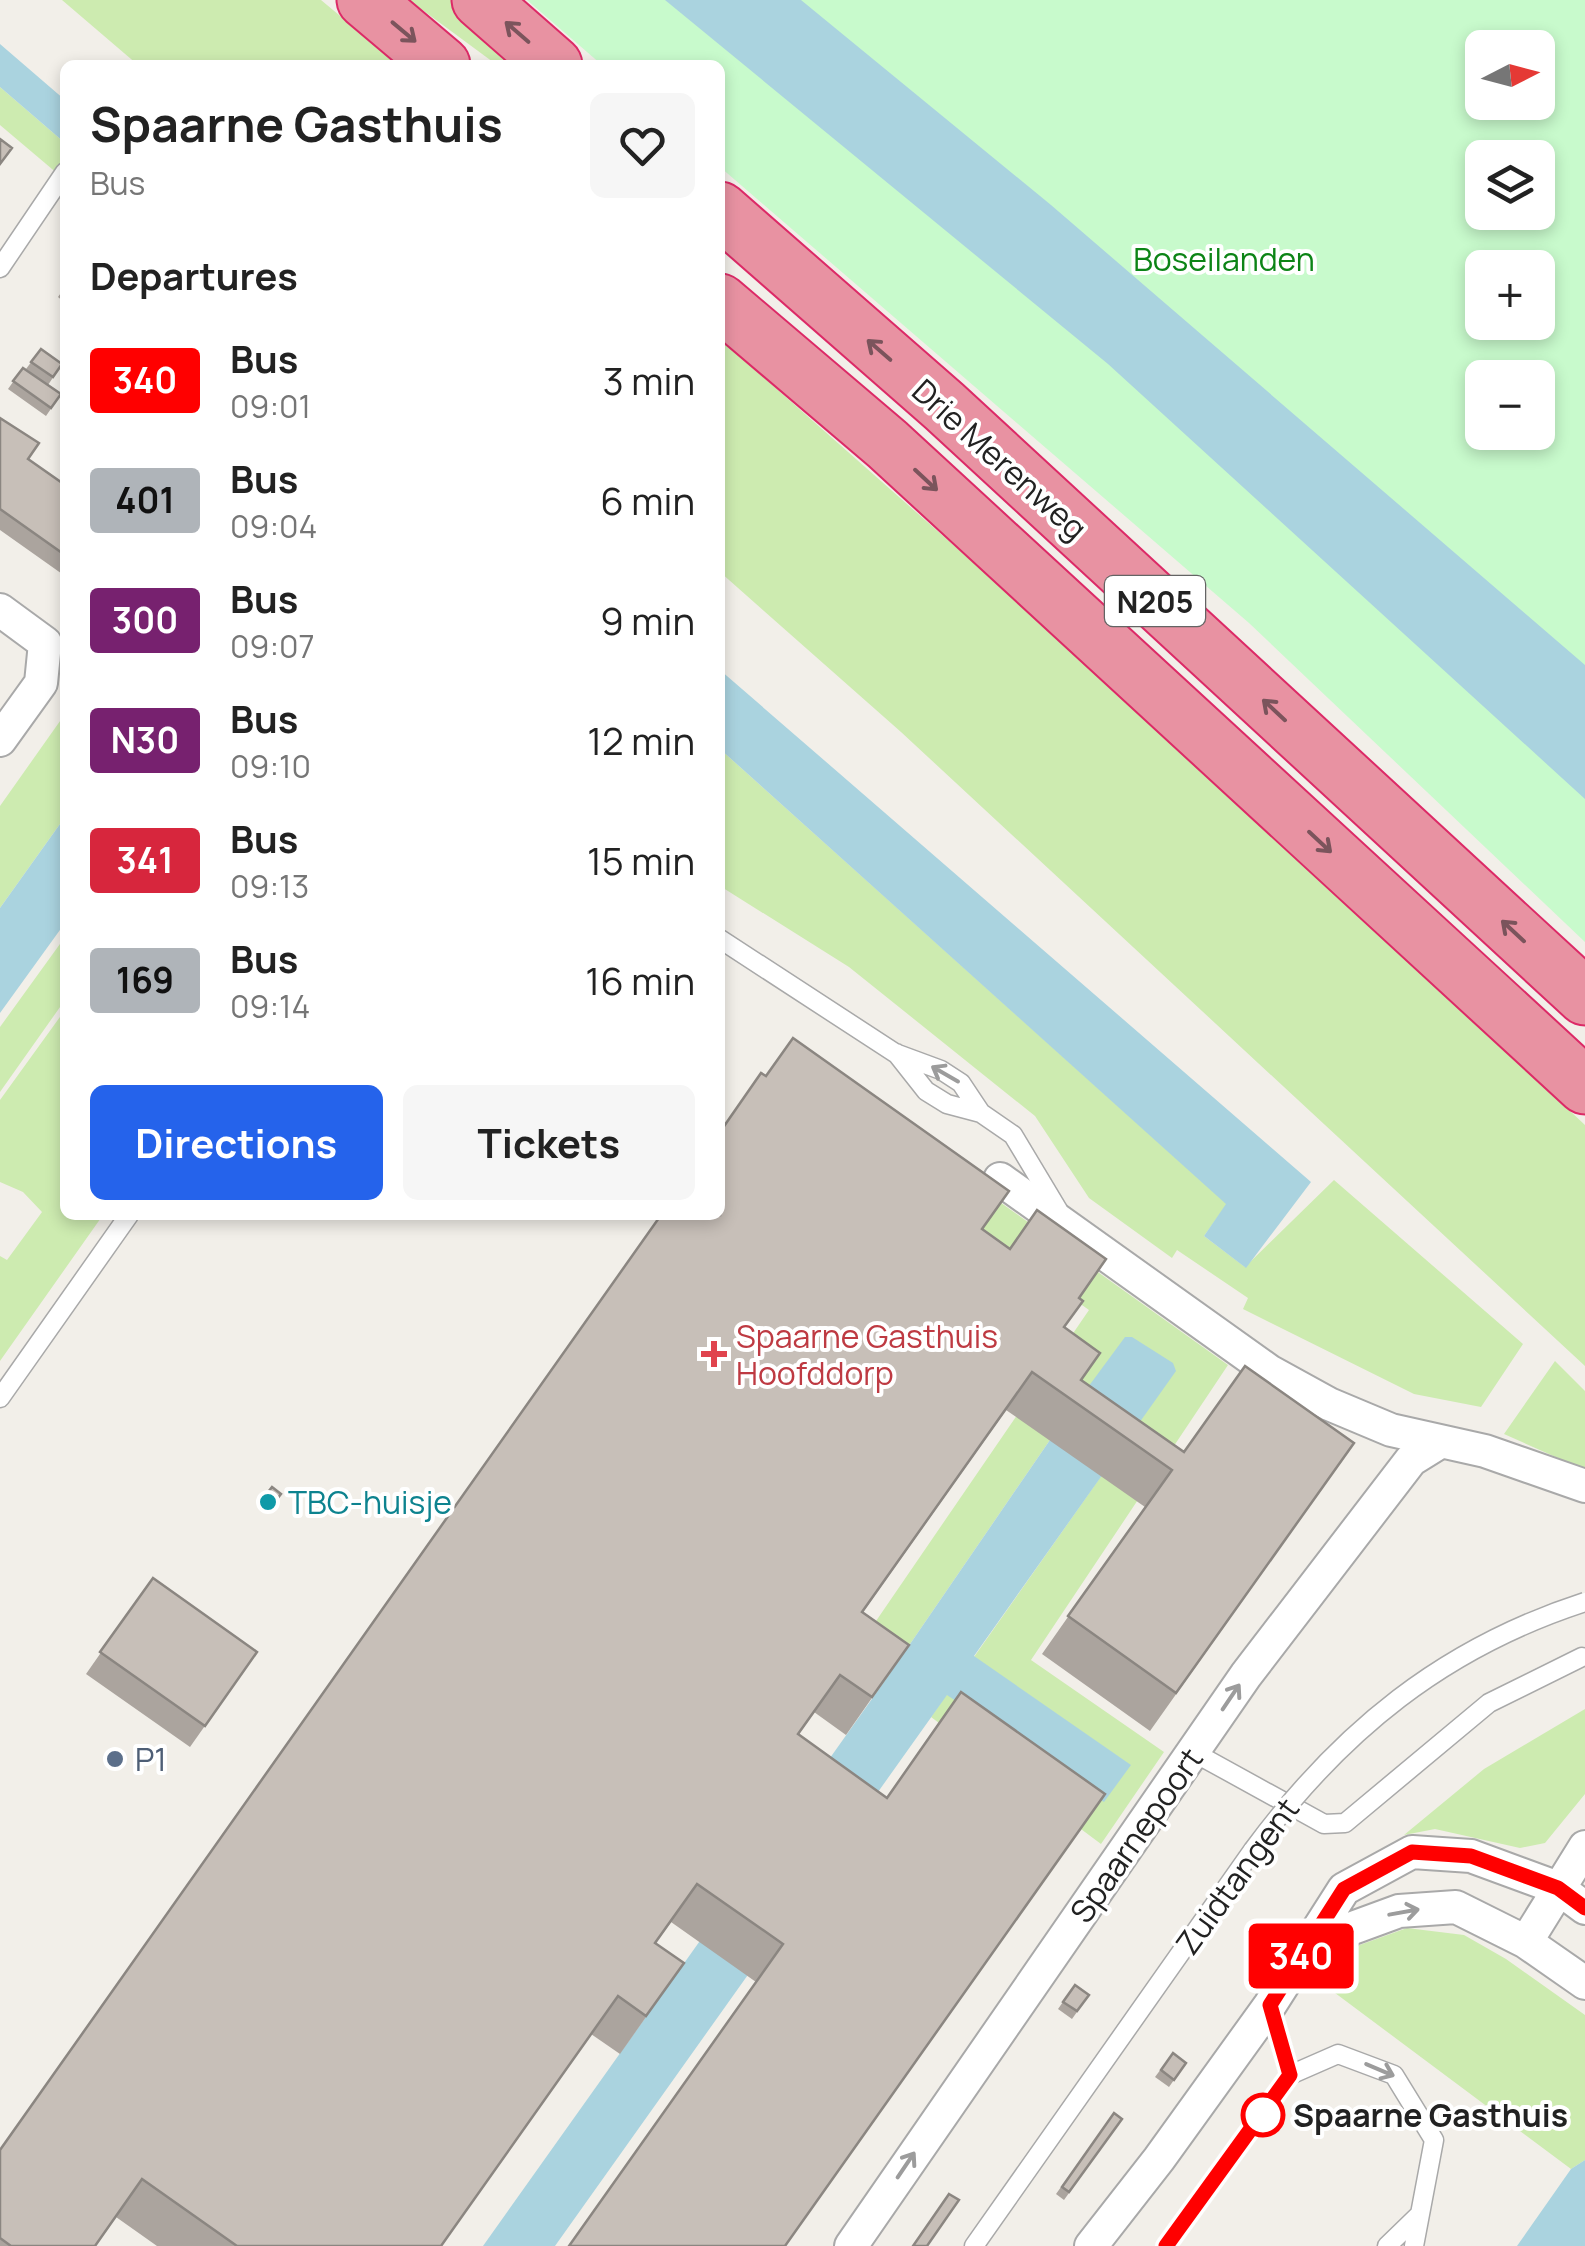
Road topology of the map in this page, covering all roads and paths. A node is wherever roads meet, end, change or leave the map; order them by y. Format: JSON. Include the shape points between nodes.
{"nodes":[{"id":1,"x":366,"y":0,"type":"edge"},
{"id":2,"x":480,"y":0,"type":"edge"},
{"id":3,"x":436,"y":60,"type":"edge"},
{"id":4,"x":548,"y":60,"type":"edge"},
{"id":5,"x":60,"y":179,"type":"edge"},
{"id":6,"x":725,"y":214,"type":"edge"},
{"id":7,"x":0,"y":268,"type":"edge"},
{"id":8,"x":725,"y":306,"type":"edge"},
{"id":9,"x":0,"y":610,"type":"edge"},
{"id":10,"x":0,"y":740,"type":"edge"},
{"id":11,"x":725,"y":942,"type":"edge"},
{"id":12,"x":1585,"y":997,"type":"edge"},
{"id":13,"x":1585,"y":1086,"type":"edge"},
{"id":14,"x":1000,"y":1179,"type":"edge"},
{"id":15,"x":125,"y":1220,"type":"edge"},
{"id":16,"x":1066,"y":1223,"type":"junction"},
{"id":17,"x":0,"y":1398,"type":"edge"},
{"id":18,"x":1440,"y":1442,"type":"junction"},
{"id":19,"x":1585,"y":1486,"type":"edge"},
{"id":20,"x":1585,"y":1602,"type":"edge"},
{"id":21,"x":1582,"y":1657,"type":"dead end"},
{"id":22,"x":1193,"y":1752,"type":"junction"},
{"id":23,"x":1585,"y":1847,"type":"edge"},
{"id":24,"x":1558,"y":1888,"type":"junction"},
{"id":25,"x":1585,"y":1908,"type":"edge"},
{"id":26,"x":1526,"y":1942,"type":"junction"},
{"id":27,"x":1585,"y":1983,"type":"edge"},
{"id":28,"x":1270,"y":2005,"type":"junction"},
{"id":29,"x":1290,"y":2075,"type":"junction"},
{"id":30,"x":1419,"y":2214,"type":"junction"},
{"id":31,"x":852,"y":2246,"type":"edge"},
{"id":32,"x":974,"y":2246,"type":"edge"},
{"id":33,"x":1092,"y":2246,"type":"edge"},
{"id":34,"x":1166,"y":2246,"type":"edge"},
{"id":35,"x":1387,"y":2246,"type":"edge"},
{"id":36,"x":1414,"y":2246,"type":"edge"}],
"edges":[{"from":1,"to":3,"type":"highway","one_way":true},
{"from":4,"to":2,"type":"highway","one_way":true},
{"from":5,"to":7,"type":"lane"},
{"from":12,"to":6,"type":"highway","name":"Drie Merenweg","number":"N205","one_way":true,"via":[[944,406]]},
{"from":8,"to":13,"type":"highway","name":"Drie Merenweg","number":"N205","one_way":true,"via":[[887,444]]},
{"from":9,"to":10,"type":"street","via":[[45,643],[41,682]]},
{"from":11,"to":16,"type":"lane","via":[[896,1053],[926,1091],[980,1113],[1012,1135]]},
{"from":14,"to":16,"type":"street"},
{"from":15,"to":17,"type":"lane"},
{"from":16,"to":18,"type":"street","via":[[1269,1371],[1329,1404]]},
{"from":18,"to":19,"type":"street"},
{"from":22,"to":18,"type":"street","name":"Spaarnepoort","one_way":true,"via":[[1412,1460]]},
{"from":20,"to":32,"type":"lane","name":"Zuidtangent","bridge":true,"via":[[1453,1660],[1394,1700],[1316,1773],[1214,1903]]},
{"from":21,"to":22,"type":"lane","via":[[1489,1703],[1345,1823],[1324,1824]]},
{"from":31,"to":22,"type":"street","name":"Spaarnepoort","one_way":true},
{"from":23,"to":24,"type":"street"},
{"from":24,"to":25,"type":"street"},
{"from":24,"to":26,"type":"street"},
{"from":24,"to":28,"type":"street","via":[[1471,1856],[1412,1852],[1344,1889]]},
{"from":26,"to":27,"type":"street"},
{"from":28,"to":26,"type":"street","one_way":true,"via":[[1350,1929],[1399,1911],[1456,1907]]},
{"from":28,"to":29,"type":"lane"},
{"from":28,"to":33,"type":"street"},
{"from":29,"to":30,"type":"lane","one_way":true,"via":[[1338,2054],[1394,2075],[1434,2140]]},
{"from":29,"to":34,"type":"lane"},
{"from":30,"to":35,"type":"lane"},
{"from":30,"to":36,"type":"lane"}]}
